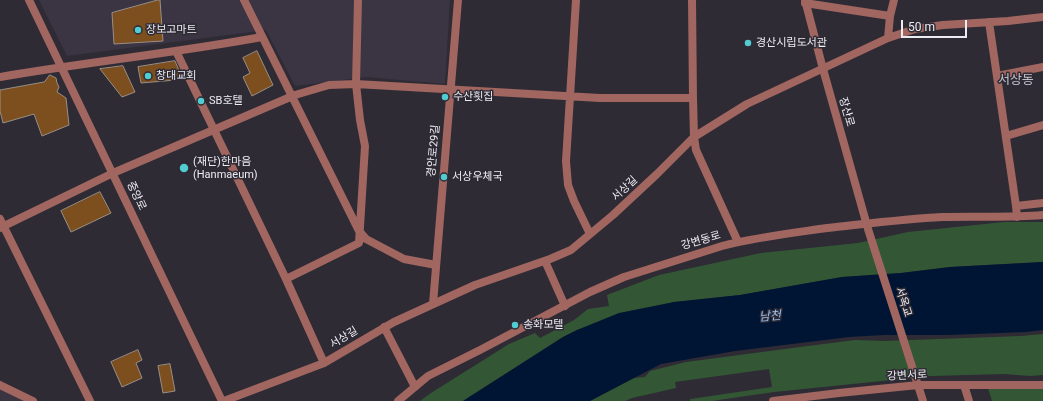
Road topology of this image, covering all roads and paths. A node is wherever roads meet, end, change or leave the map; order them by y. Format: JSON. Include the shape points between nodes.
{"nodes":[{"id":1,"x":29,"y":0,"type":"edge"},
{"id":2,"x":244,"y":0,"type":"edge"},
{"id":3,"x":358,"y":0,"type":"edge"},
{"id":4,"x":458,"y":0,"type":"edge"},
{"id":5,"x":576,"y":0,"type":"edge"},
{"id":6,"x":692,"y":0,"type":"edge"},
{"id":7,"x":894,"y":0,"type":"edge"},
{"id":8,"x":805,"y":2,"type":"edge"},
{"id":9,"x":890,"y":16,"type":"junction"},
{"id":10,"x":1043,"y":17,"type":"edge"},
{"id":11,"x":989,"y":22,"type":"junction"},
{"id":12,"x":262,"y":37,"type":"junction"},
{"id":13,"x":888,"y":38,"type":"junction"},
{"id":14,"x":176,"y":51,"type":"junction"},
{"id":15,"x":62,"y":66,"type":"junction"},
{"id":16,"x":1043,"y":67,"type":"edge"},
{"id":17,"x":823,"y":69,"type":"junction"},
{"id":18,"x":997,"y":76,"type":"junction"},
{"id":19,"x":0,"y":77,"type":"edge"},
{"id":20,"x":356,"y":84,"type":"junction"},
{"id":21,"x":450,"y":90,"type":"junction"},
{"id":22,"x":292,"y":96,"type":"junction"},
{"id":23,"x":570,"y":96,"type":"junction"},
{"id":24,"x":693,"y":98,"type":"junction"},
{"id":25,"x":1043,"y":125,"type":"edge"},
{"id":26,"x":213,"y":130,"type":"junction"},
{"id":27,"x":1006,"y":136,"type":"junction"},
{"id":28,"x":694,"y":137,"type":"junction"},
{"id":29,"x":113,"y":173,"type":"junction"},
{"id":30,"x":1043,"y":203,"type":"edge"},
{"id":31,"x":1016,"y":206,"type":"junction"},
{"id":32,"x":1043,"y":215,"type":"edge"},
{"id":33,"x":1017,"y":217,"type":"junction"},
{"id":34,"x":1,"y":225,"type":"edge"},
{"id":35,"x":867,"y":226,"type":"junction"},
{"id":36,"x":360,"y":231,"type":"junction"},
{"id":37,"x":590,"y":234,"type":"junction"},
{"id":38,"x":738,"y":242,"type":"junction"},
{"id":39,"x":545,"y":261,"type":"junction"},
{"id":40,"x":436,"y":265,"type":"junction"},
{"id":41,"x":286,"y":279,"type":"junction"},
{"id":42,"x":432,"y":304,"type":"junction"},
{"id":43,"x":565,"y":306,"type":"junction"},
{"id":44,"x":384,"y":327,"type":"junction"},
{"id":45,"x":324,"y":363,"type":"junction"},
{"id":46,"x":918,"y":384,"type":"junction"},
{"id":47,"x":0,"y":385,"type":"edge"},
{"id":48,"x":964,"y":385,"type":"junction"},
{"id":49,"x":1043,"y":385,"type":"edge"},
{"id":50,"x":415,"y":387,"type":"junction"},
{"id":51,"x":33,"y":401,"type":"edge"},
{"id":52,"x":90,"y":401,"type":"edge"},
{"id":53,"x":223,"y":401,"type":"edge"},
{"id":54,"x":398,"y":401,"type":"edge"},
{"id":55,"x":773,"y":401,"type":"edge"},
{"id":56,"x":923,"y":401,"type":"edge"},
{"id":57,"x":969,"y":401,"type":"edge"}],
"edges":[{"from":1,"to":15,"type":"street","name":"중앙로"},
{"from":2,"to":12,"type":"street"},
{"from":3,"to":20,"type":"street"},
{"from":4,"to":21,"type":"street","name":"경안로29길"},
{"from":5,"to":23,"type":"street"},
{"from":6,"to":24,"type":"street"},
{"from":7,"to":9,"type":"street"},
{"from":8,"to":9,"type":"street"},
{"from":8,"to":17,"type":"street","name":"장산로"},
{"from":9,"to":13,"type":"street"},
{"from":10,"to":11,"type":"street","name":"서상길"},
{"from":11,"to":13,"type":"street","name":"서상길","via":[[915,29]]},
{"from":11,"to":18,"type":"street"},
{"from":12,"to":14,"type":"street"},
{"from":12,"to":22,"type":"street"},
{"from":13,"to":17,"type":"street","name":"서상길"},
{"from":14,"to":15,"type":"street"},
{"from":14,"to":26,"type":"street"},
{"from":15,"to":19,"type":"street"},
{"from":15,"to":29,"type":"street","name":"중앙로"},
{"from":16,"to":18,"type":"street"},
{"from":17,"to":28,"type":"street","name":"서상길","via":[[747,104]]},
{"from":17,"to":35,"type":"street","name":"장산로"},
{"from":18,"to":27,"type":"street"},
{"from":20,"to":21,"type":"street"},
{"from":20,"to":22,"type":"street","via":[[329,85]]},
{"from":20,"to":36,"type":"street","via":[[365,146]]},
{"from":21,"to":23,"type":"street"},
{"from":21,"to":40,"type":"street","name":"경안로29길"},
{"from":22,"to":26,"type":"street"},
{"from":22,"to":36,"type":"street"},
{"from":23,"to":24,"type":"street"},
{"from":23,"to":37,"type":"street","via":[[566,161],[568,185]]},
{"from":24,"to":28,"type":"street"},
{"from":25,"to":27,"type":"street"},
{"from":26,"to":29,"type":"street"},
{"from":26,"to":41,"type":"street"},
{"from":27,"to":31,"type":"street"},
{"from":28,"to":37,"type":"street","name":"서상길"},
{"from":28,"to":38,"type":"street","via":[[696,150],[706,174]]},
{"from":29,"to":34,"type":"street"},
{"from":29,"to":53,"type":"street","name":"중앙로"},
{"from":30,"to":31,"type":"street"},
{"from":31,"to":33,"type":"street"},
{"from":32,"to":33,"type":"street","name":"강변동로"},
{"from":33,"to":35,"type":"street","name":"강변동로","via":[[943,217]]},
{"from":34,"to":52,"type":"street"},
{"from":35,"to":38,"type":"street","name":"강변동로","via":[[789,233]]},
{"from":35,"to":46,"type":"street","name":"서옥교"},
{"from":36,"to":40,"type":"street","via":[[366,239],[404,259]]},
{"from":36,"to":41,"type":"street","via":[[359,243]]},
{"from":37,"to":39,"type":"street","name":"서상길","via":[[570,250]]},
{"from":38,"to":43,"type":"street","name":"강변동로","via":[[624,277]]},
{"from":39,"to":42,"type":"street","name":"서상길","via":[[474,284]]},
{"from":39,"to":43,"type":"street"},
{"from":40,"to":42,"type":"street","name":"경안로29길"},
{"from":41,"to":45,"type":"street"},
{"from":42,"to":44,"type":"street","name":"서상길"},
{"from":43,"to":50,"type":"street","name":"강변동로","via":[[428,376]]},
{"from":44,"to":45,"type":"street","name":"서상길"},
{"from":44,"to":50,"type":"street"},
{"from":45,"to":53,"type":"street","name":"서상길"},
{"from":46,"to":48,"type":"street","name":"강변서로"},
{"from":46,"to":55,"type":"street","name":"강변서로"},
{"from":46,"to":56,"type":"street"},
{"from":47,"to":51,"type":"street"},
{"from":48,"to":49,"type":"street","name":"강변서로"},
{"from":48,"to":57,"type":"street"},
{"from":50,"to":54,"type":"street","name":"강변동로"}]}
